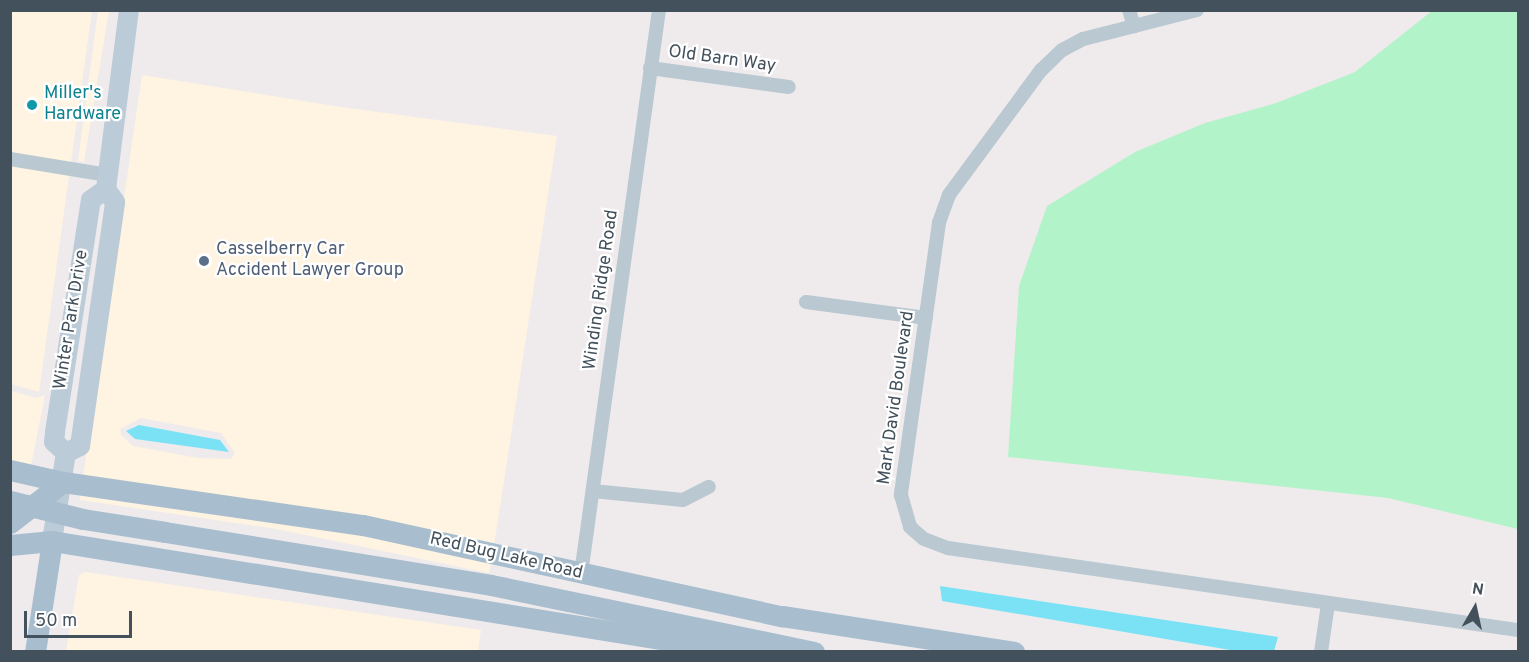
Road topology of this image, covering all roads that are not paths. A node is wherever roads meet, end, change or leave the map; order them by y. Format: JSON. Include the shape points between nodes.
{"nodes":[{"id":1,"x":129,"y":10,"type":"edge"},
{"id":2,"x":658,"y":10,"type":"edge"},
{"id":3,"x":1129,"y":10,"type":"edge"},
{"id":4,"x":1197,"y":10,"type":"edge"},
{"id":5,"x":1134,"y":26,"type":"junction"},
{"id":6,"x":650,"y":68,"type":"junction"},
{"id":7,"x":789,"y":87,"type":"dead end"},
{"id":8,"x":10,"y":159,"type":"edge"},
{"id":9,"x":107,"y":182,"type":"junction"},
{"id":10,"x":806,"y":302,"type":"dead end"},
{"id":11,"x":926,"y":318,"type":"junction"},
{"id":12,"x":66,"y":453,"type":"junction"},
{"id":13,"x":10,"y":470,"type":"edge"},
{"id":14,"x":63,"y":482,"type":"junction"},
{"id":15,"x":709,"y":487,"type":"dead end"},
{"id":16,"x":593,"y":491,"type":"junction"},
{"id":17,"x":10,"y":501,"type":"edge"},
{"id":18,"x":10,"y":523,"type":"edge"},
{"id":19,"x":52,"y":541,"type":"junction"},
{"id":20,"x":10,"y":545,"type":"edge"},
{"id":21,"x":581,"y":574,"type":"junction"},
{"id":22,"x":1328,"y":604,"type":"junction"},
{"id":23,"x":1518,"y":630,"type":"edge"},
{"id":24,"x":35,"y":651,"type":"edge"},
{"id":25,"x":741,"y":651,"type":"edge"},
{"id":26,"x":814,"y":651,"type":"edge"},
{"id":27,"x":1014,"y":651,"type":"edge"},
{"id":28,"x":1321,"y":651,"type":"edge"}],
"edges":[{"from":1,"to":9,"type":"street","name":"Winter Park Drive"},
{"from":2,"to":6,"type":"street","name":"Winding Ridge Road"},
{"from":3,"to":5,"type":"street"},
{"from":4,"to":5,"type":"street","name":"Mark David Boulevard"},
{"from":5,"to":11,"type":"street","name":"Mark David Boulevard","via":[[1083,39],[1062,50],[1041,70],[966,171],[949,195],[939,223]]},
{"from":6,"to":7,"type":"street","name":"Old Barn Way"},
{"from":6,"to":16,"type":"street","name":"Winding Ridge Road"},
{"from":8,"to":9,"type":"street"},
{"from":9,"to":12,"type":"street","name":"Winter Park Drive","via":[[115,202],[80,446]]},
{"from":9,"to":12,"type":"street","name":"Winter Park Drive","via":[[90,200],[71,322],[54,442]]},
{"from":10,"to":11,"type":"street"},
{"from":11,"to":22,"type":"street","name":"Mark David Boulevard","via":[[901,495],[910,527],[924,539],[948,548]]},
{"from":12,"to":14,"type":"street","name":"Winter Park Drive"},
{"from":13,"to":14,"type":"main road","name":"Red Bug Lake Road"},
{"from":14,"to":18,"type":"main road"},
{"from":14,"to":19,"type":"street","name":"Winter Park Drive"},
{"from":14,"to":21,"type":"main road","name":"Red Bug Lake Road","via":[[363,525]]},
{"from":15,"to":16,"type":"street","via":[[683,500]]},
{"from":16,"to":21,"type":"street","name":"Winding Ridge Road"},
{"from":17,"to":26,"type":"main road","bridge":true,"via":[[83,519],[480,583]]},
{"from":19,"to":20,"type":"main road"},
{"from":19,"to":24,"type":"main road","name":"Winter Park Drive"},
{"from":19,"to":25,"type":"main road"},
{"from":21,"to":27,"type":"main road","name":"Red Bug Lake Road","via":[[782,616]]},
{"from":22,"to":23,"type":"street","name":"Mark David Boulevard"},
{"from":22,"to":28,"type":"street"}]}
